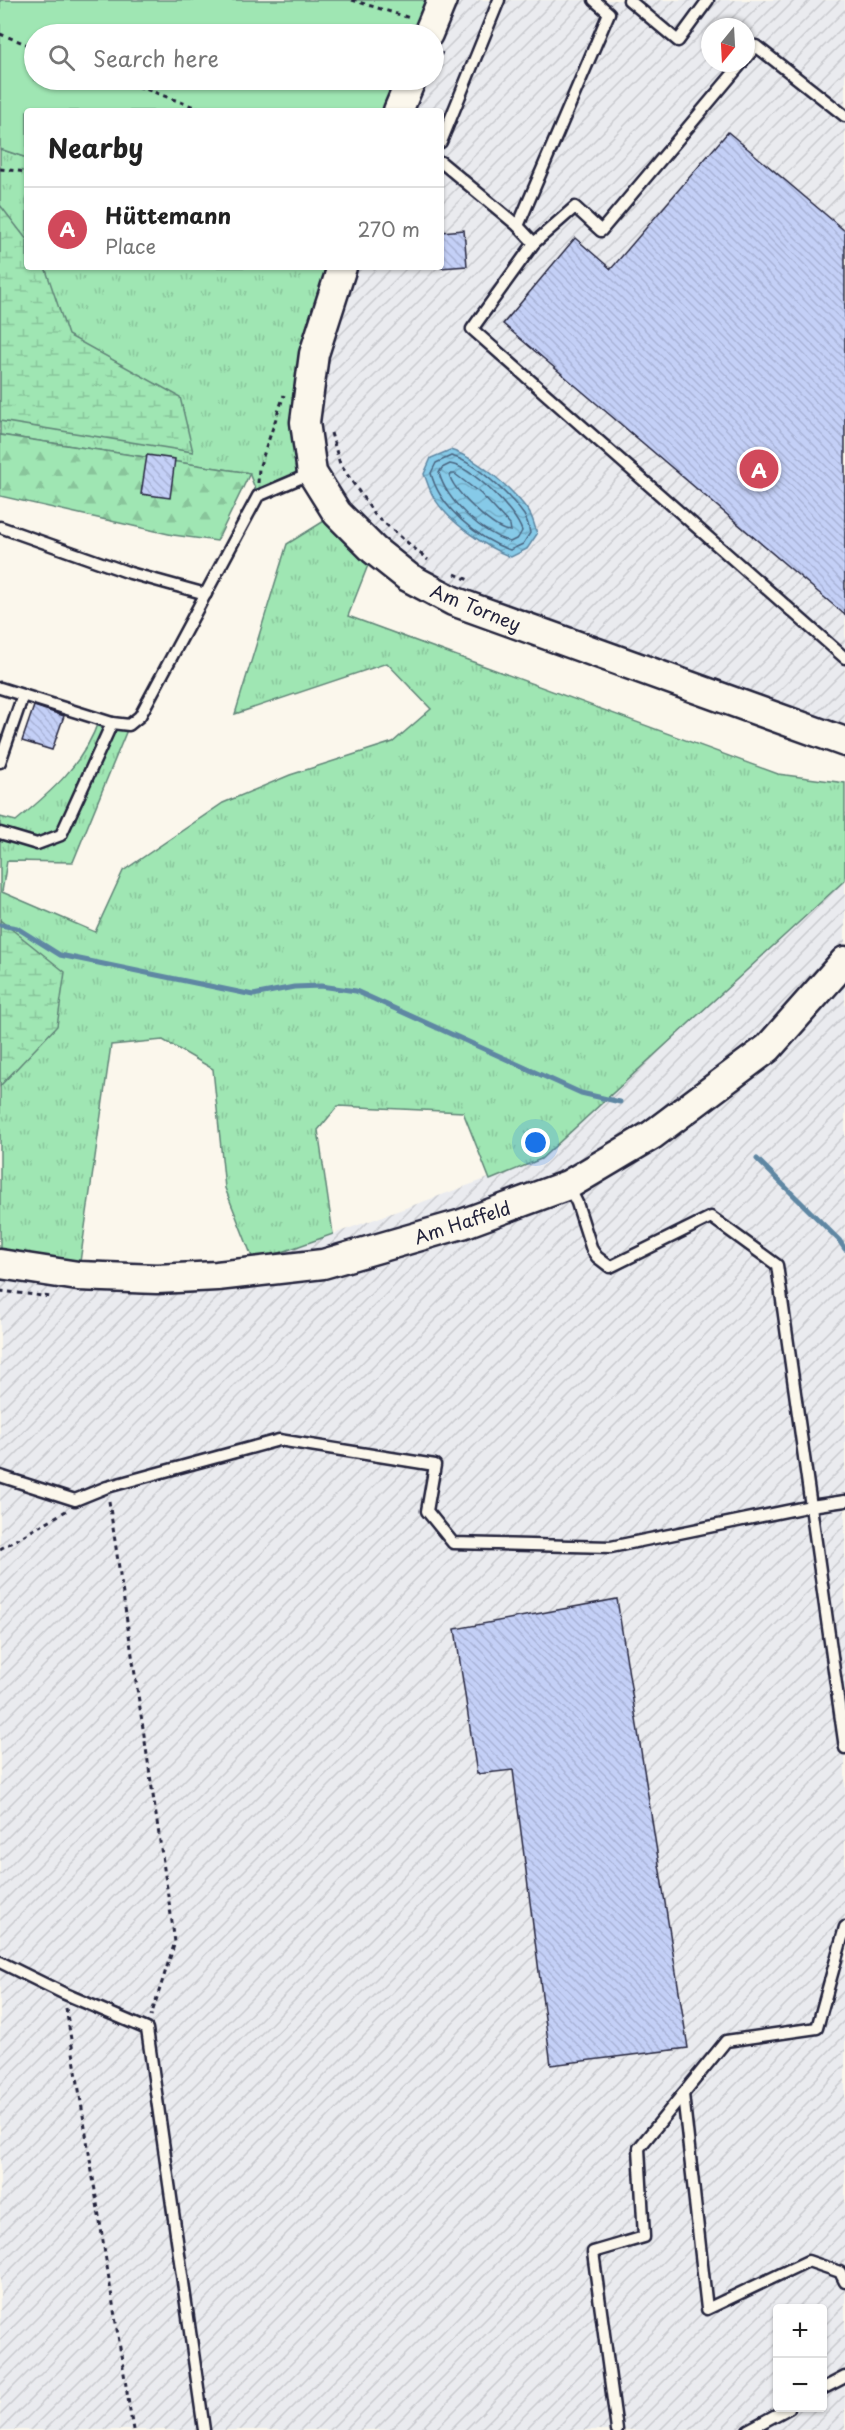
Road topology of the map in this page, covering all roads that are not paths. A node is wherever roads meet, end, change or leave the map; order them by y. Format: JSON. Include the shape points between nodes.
{"nodes":[{"id":1,"x":499,"y":0,"type":"edge"},
{"id":2,"x":594,"y":0,"type":"edge"},
{"id":3,"x":629,"y":0,"type":"edge"},
{"id":4,"x":708,"y":0,"type":"edge"},
{"id":5,"x":755,"y":47,"type":"edge"},
{"id":6,"x":734,"y":72,"type":"edge"},
{"id":7,"x":407,"y":90,"type":"edge"},
{"id":8,"x":399,"y":108,"type":"edge"},
{"id":9,"x":845,"y":116,"type":"edge"},
{"id":10,"x":444,"y":135,"type":"edge"},
{"id":11,"x":444,"y":164,"type":"edge"},
{"id":12,"x":518,"y":226,"type":"junction"},
{"id":13,"x":534,"y":243,"type":"junction"},
{"id":14,"x":341,"y":270,"type":"edge"},
{"id":15,"x":312,"y":473,"type":"junction"},
{"id":16,"x":0,"y":527,"type":"edge"},
{"id":17,"x":206,"y":594,"type":"junction"},
{"id":18,"x":845,"y":658,"type":"edge"},
{"id":19,"x":0,"y":688,"type":"edge"},
{"id":20,"x":24,"y":695,"type":"junction"},
{"id":21,"x":112,"y":723,"type":"junction"},
{"id":22,"x":845,"y":742,"type":"edge"},
{"id":23,"x":0,"y":762,"type":"edge"},
{"id":24,"x":0,"y":833,"type":"edge"},
{"id":25,"x":845,"y":961,"type":"edge"},
{"id":26,"x":568,"y":1185,"type":"junction"},
{"id":27,"x":0,"y":1264,"type":"edge"},
{"id":28,"x":0,"y":1476,"type":"edge"},
{"id":29,"x":845,"y":1501,"type":"edge"},
{"id":30,"x":811,"y":1506,"type":"junction"},
{"id":31,"x":845,"y":1748,"type":"edge"},
{"id":32,"x":845,"y":1927,"type":"edge"},
{"id":33,"x":0,"y":1962,"type":"edge"},
{"id":34,"x":683,"y":2094,"type":"junction"},
{"id":35,"x":845,"y":2282,"type":"edge"},
{"id":36,"x":845,"y":2377,"type":"edge"},
{"id":37,"x":827,"y":2386,"type":"edge"},
{"id":38,"x":782,"y":2412,"type":"edge"},
{"id":39,"x":204,"y":2430,"type":"edge"},
{"id":40,"x":617,"y":2430,"type":"edge"},
{"id":41,"x":748,"y":2430,"type":"edge"}],
"edges":[{"from":1,"to":10,"type":"lane"},
{"from":2,"to":12,"type":"lane","via":[[609,13]]},
{"from":3,"to":4,"type":"lane","via":[[678,41]]},
{"from":5,"to":9,"type":"lane"},
{"from":6,"to":13,"type":"lane","via":[[601,231],[575,207]]},
{"from":7,"to":8,"type":"street"},
{"from":11,"to":12,"type":"lane"},
{"from":12,"to":13,"type":"lane"},
{"from":13,"to":18,"type":"lane","via":[[472,329]]},
{"from":14,"to":15,"type":"street","name":"Am Torney","via":[[314,354],[305,422]]},
{"from":15,"to":17,"type":"lane","via":[[258,496]]},
{"from":15,"to":22,"type":"street","name":"Am Torney","via":[[337,513],[374,550],[408,577],[453,601]]},
{"from":16,"to":17,"type":"lane","via":[[130,573]]},
{"from":17,"to":21,"type":"lane","via":[[140,716],[129,725]]},
{"from":19,"to":20,"type":"lane"},
{"from":20,"to":21,"type":"lane"},
{"from":20,"to":23,"type":"lane"},
{"from":21,"to":24,"type":"lane","via":[[61,835],[37,844]]},
{"from":25,"to":26,"type":"street","name":"Am Haffeld","via":[[768,1048],[652,1135]]},
{"from":26,"to":27,"type":"street","name":"Am Haffeld","via":[[462,1224],[322,1264],[158,1279],[63,1275]]},
{"from":26,"to":30,"type":"lane","via":[[592,1250],[610,1267],[711,1217],[777,1264]]},
{"from":28,"to":30,"type":"lane","via":[[75,1500],[107,1487],[279,1440],[435,1465],[428,1511],[453,1543],[611,1546]]},
{"from":29,"to":30,"type":"lane"},
{"from":30,"to":31,"type":"lane"},
{"from":32,"to":34,"type":"lane","via":[[818,2028],[726,2041]]},
{"from":33,"to":39,"type":"lane","via":[[147,2030]]},
{"from":34,"to":35,"type":"lane","via":[[707,2309],[808,2261],[840,2272]]},
{"from":34,"to":40,"type":"lane","via":[[639,2148],[644,2237],[593,2252]]},
{"from":36,"to":37,"type":"lane"},
{"from":38,"to":41,"type":"lane"}]}
